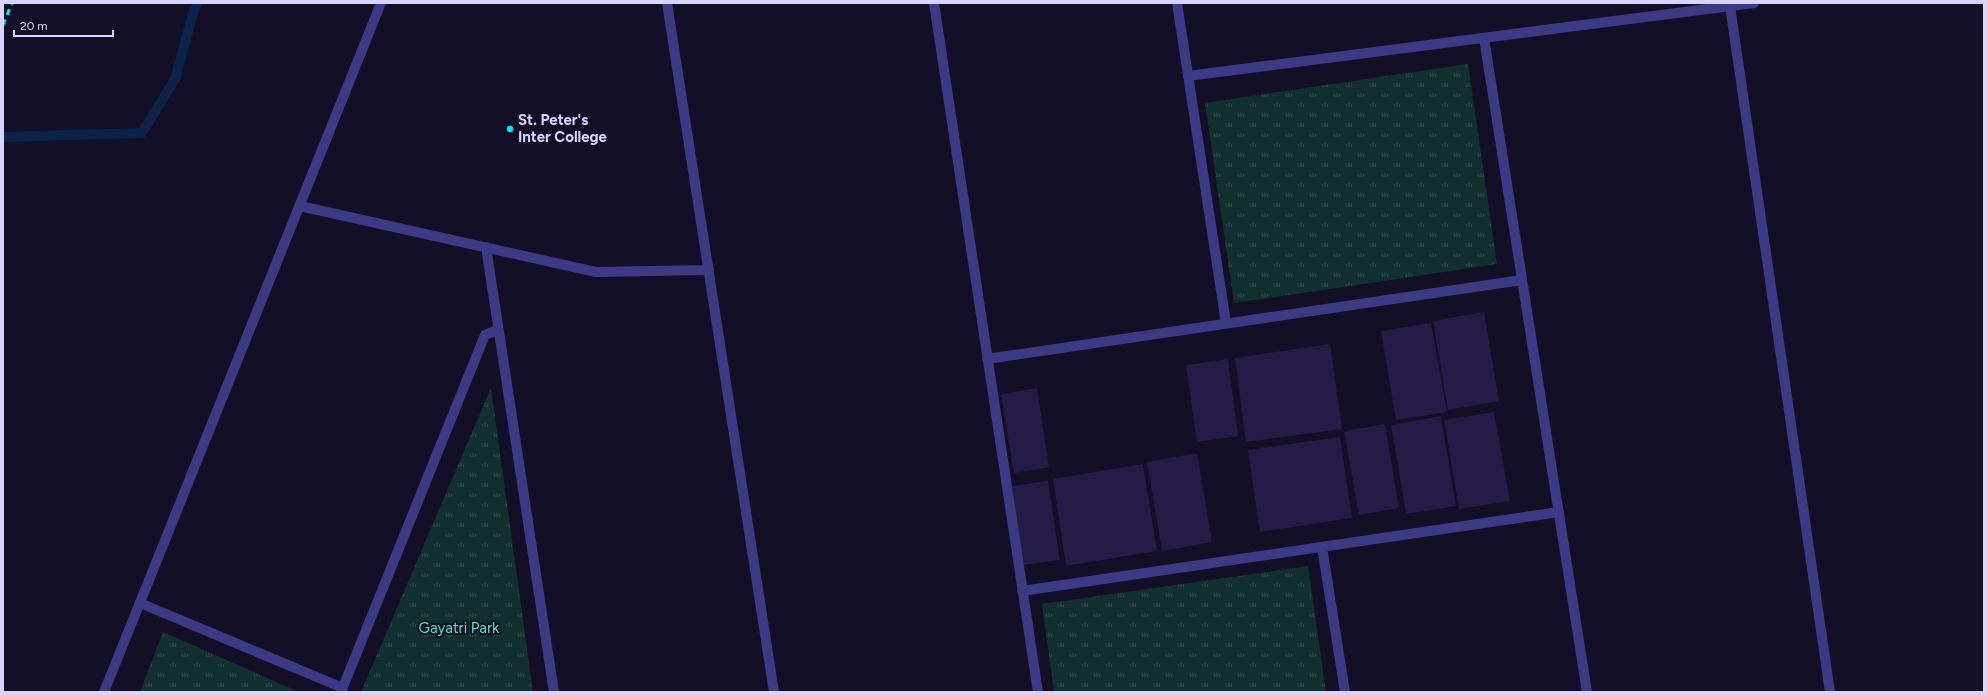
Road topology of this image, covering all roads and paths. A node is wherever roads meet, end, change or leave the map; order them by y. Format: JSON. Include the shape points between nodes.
{"nodes":[{"id":1,"x":381,"y":3,"type":"edge"},
{"id":2,"x":667,"y":3,"type":"edge"},
{"id":3,"x":934,"y":3,"type":"edge"},
{"id":4,"x":1177,"y":3,"type":"edge"},
{"id":5,"x":1754,"y":3,"type":"edge"},
{"id":6,"x":1730,"y":6,"type":"junction"},
{"id":7,"x":1484,"y":38,"type":"junction"},
{"id":8,"x":1188,"y":76,"type":"junction"},
{"id":9,"x":300,"y":206,"type":"junction"},
{"id":10,"x":486,"y":248,"type":"junction"},
{"id":11,"x":709,"y":270,"type":"junction"},
{"id":12,"x":1522,"y":280,"type":"junction"},
{"id":13,"x":1226,"y":323,"type":"junction"},
{"id":14,"x":498,"y":330,"type":"junction"},
{"id":15,"x":987,"y":359,"type":"junction"},
{"id":16,"x":1559,"y":512,"type":"junction"},
{"id":17,"x":1322,"y":547,"type":"junction"},
{"id":18,"x":1022,"y":591,"type":"junction"},
{"id":19,"x":140,"y":603,"type":"junction"},
{"id":20,"x":342,"y":690,"type":"edge"},
{"id":21,"x":104,"y":692,"type":"edge"},
{"id":22,"x":554,"y":692,"type":"edge"},
{"id":23,"x":774,"y":692,"type":"edge"},
{"id":24,"x":1038,"y":692,"type":"edge"},
{"id":25,"x":1345,"y":692,"type":"edge"},
{"id":26,"x":1587,"y":692,"type":"edge"},
{"id":27,"x":1830,"y":692,"type":"edge"}],
"edges":[{"from":1,"to":9,"type":"street"},
{"from":2,"to":11,"type":"street"},
{"from":3,"to":15,"type":"street"},
{"from":4,"to":8,"type":"street"},
{"from":5,"to":6,"type":"street"},
{"from":6,"to":7,"type":"street"},
{"from":6,"to":27,"type":"street"},
{"from":7,"to":8,"type":"street"},
{"from":7,"to":12,"type":"street"},
{"from":8,"to":13,"type":"street"},
{"from":9,"to":10,"type":"street"},
{"from":9,"to":19,"type":"street"},
{"from":10,"to":11,"type":"street","via":[[596,272]]},
{"from":10,"to":14,"type":"street"},
{"from":11,"to":23,"type":"street"},
{"from":12,"to":13,"type":"street"},
{"from":12,"to":16,"type":"street"},
{"from":13,"to":15,"type":"street"},
{"from":14,"to":20,"type":"street","via":[[485,335]]},
{"from":14,"to":22,"type":"street"},
{"from":15,"to":18,"type":"street"},
{"from":16,"to":17,"type":"street"},
{"from":16,"to":26,"type":"street"},
{"from":17,"to":18,"type":"street"},
{"from":17,"to":25,"type":"street"},
{"from":18,"to":24,"type":"street"},
{"from":19,"to":20,"type":"street"},
{"from":19,"to":21,"type":"street"}]}
